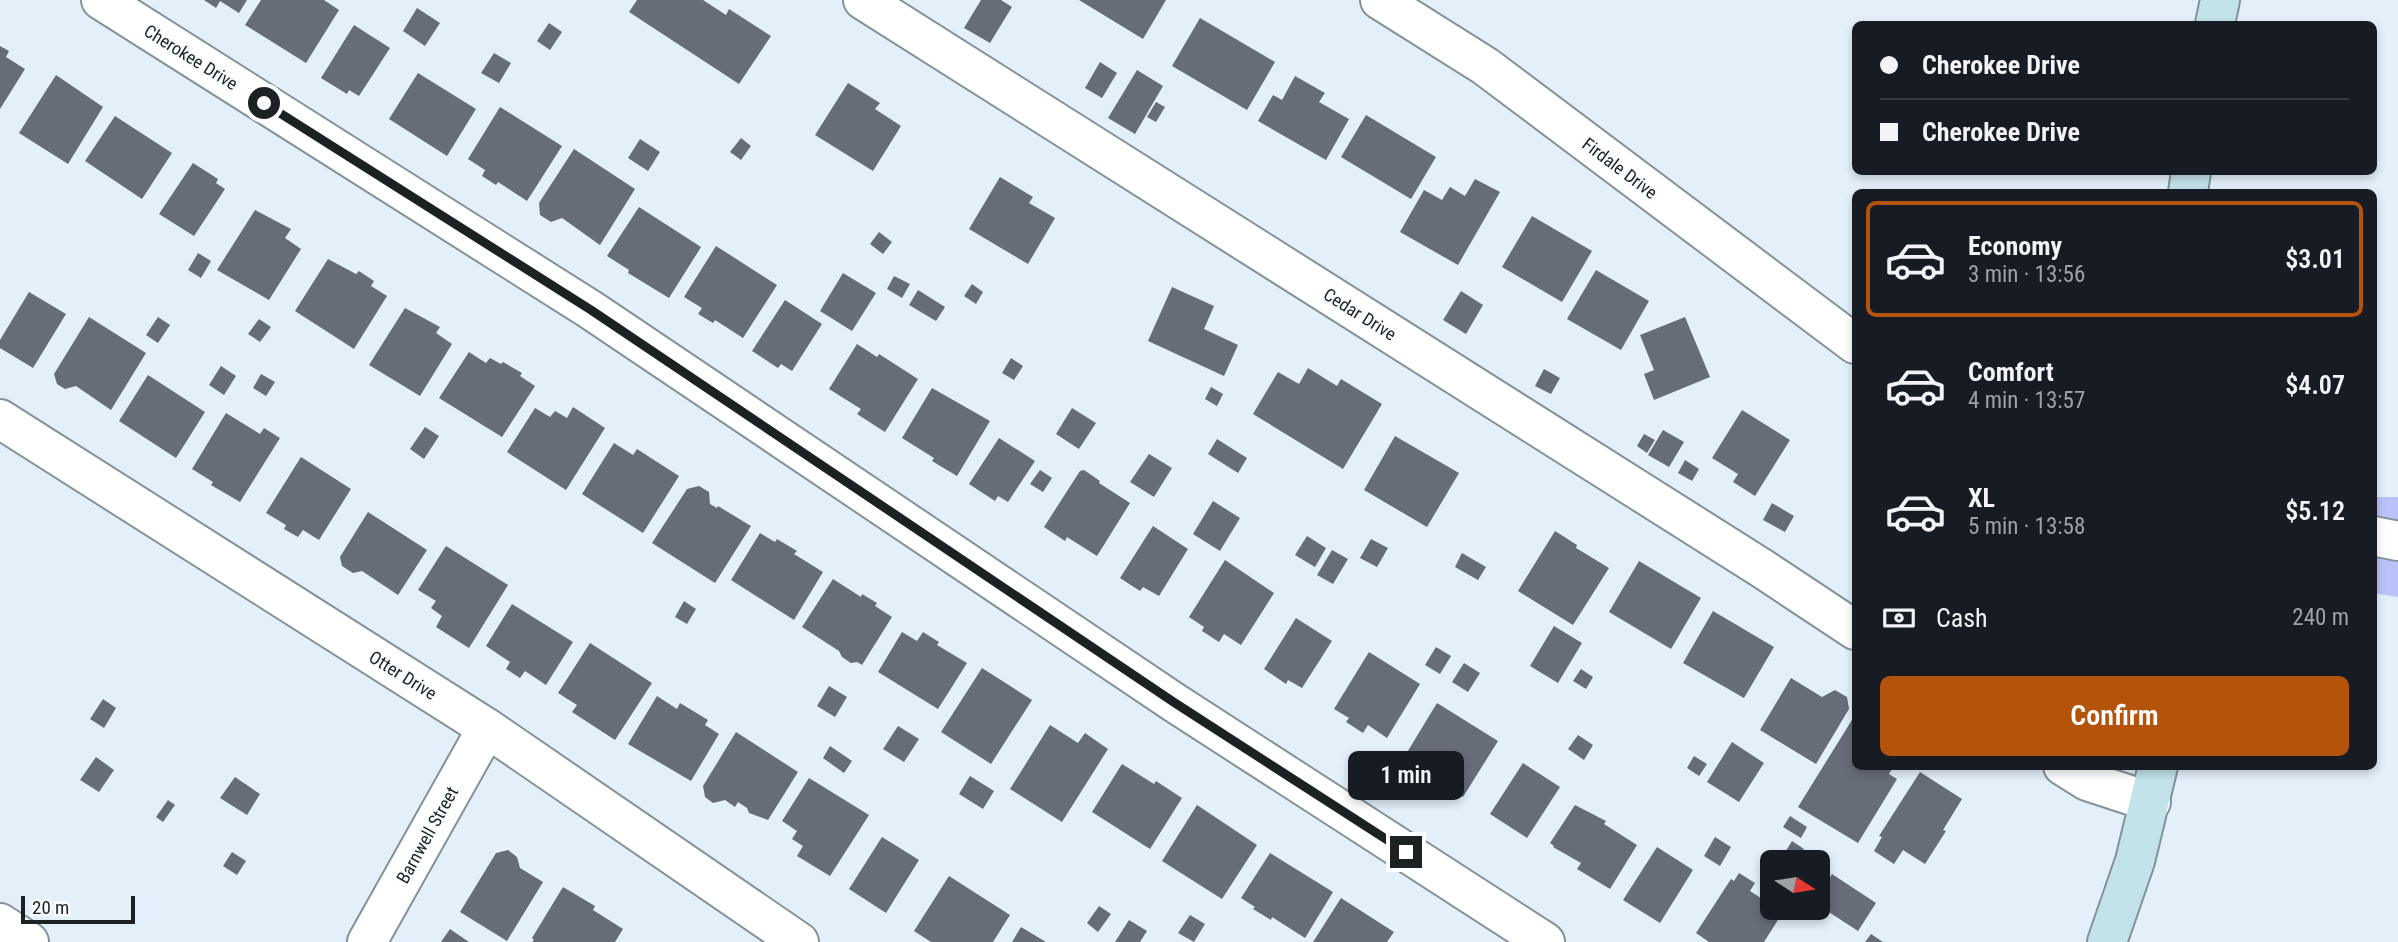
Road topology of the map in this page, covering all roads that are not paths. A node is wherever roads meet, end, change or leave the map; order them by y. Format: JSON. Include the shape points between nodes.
{"nodes":[{"id":1,"x":101,"y":0,"type":"edge"},
{"id":2,"x":863,"y":0,"type":"edge"},
{"id":3,"x":1380,"y":0,"type":"edge"},
{"id":4,"x":2220,"y":0,"type":"edge"},
{"id":5,"x":2216,"y":21,"type":"edge"},
{"id":6,"x":1852,"y":342,"type":"edge"},
{"id":7,"x":0,"y":419,"type":"edge"},
{"id":8,"x":2377,"y":537,"type":"edge"},
{"id":9,"x":2398,"y":541,"type":"edge"},
{"id":10,"x":1852,"y":628,"type":"edge"},
{"id":11,"x":486,"y":728,"type":"junction"},
{"id":12,"x":2069,"y":770,"type":"edge"},
{"id":13,"x":2155,"y":784,"type":"edge"},
{"id":14,"x":0,"y":923,"type":"edge"},
{"id":15,"x":29,"y":942,"type":"edge"},
{"id":16,"x":367,"y":942,"type":"edge"},
{"id":17,"x":799,"y":942,"type":"edge"},
{"id":18,"x":1545,"y":942,"type":"edge"},
{"id":19,"x":2107,"y":942,"type":"edge"}],
"edges":[{"from":1,"to":18,"type":"street","name":"Cherokee Drive","via":[[591,310],[1175,703]]},
{"from":2,"to":10,"type":"street","name":"Cedar Drive"},
{"from":3,"to":6,"type":"street","name":"Firdale Drive","via":[[1485,66]]},
{"from":4,"to":5,"type":"street"},
{"from":7,"to":11,"type":"street","name":"Otter Drive"},
{"from":8,"to":9,"type":"street"},
{"from":11,"to":16,"type":"street","name":"Barnwell Street"},
{"from":11,"to":17,"type":"street","name":"Otter Drive"},
{"from":12,"to":13,"type":"street","via":[[2087,781]]},
{"from":13,"to":19,"type":"street"},
{"from":14,"to":15,"type":"street"}]}
